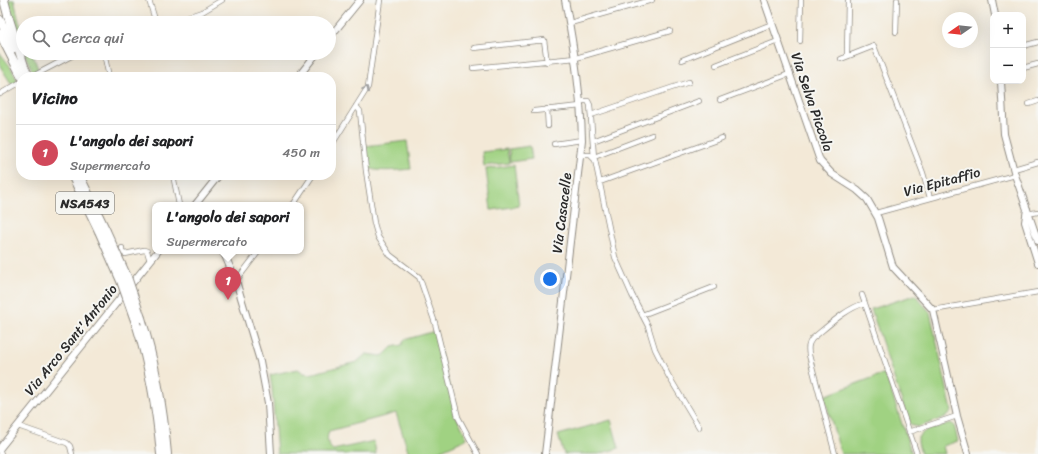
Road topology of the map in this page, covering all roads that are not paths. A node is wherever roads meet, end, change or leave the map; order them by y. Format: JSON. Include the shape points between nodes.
{"nodes":[{"id":1,"x":4,"y":0,"type":"edge"},
{"id":2,"x":222,"y":0,"type":"edge"},
{"id":3,"x":360,"y":0,"type":"edge"},
{"id":4,"x":380,"y":0,"type":"edge"},
{"id":5,"x":565,"y":0,"type":"edge"},
{"id":6,"x":652,"y":0,"type":"edge"},
{"id":7,"x":764,"y":0,"type":"edge"},
{"id":8,"x":801,"y":0,"type":"edge"},
{"id":9,"x":848,"y":0,"type":"edge"},
{"id":10,"x":897,"y":0,"type":"edge"},
{"id":11,"x":992,"y":0,"type":"edge"},
{"id":12,"x":147,"y":1,"type":"edge"},
{"id":13,"x":994,"y":12,"type":"edge"},
{"id":14,"x":153,"y":16,"type":"edge"},
{"id":15,"x":190,"y":16,"type":"edge"},
{"id":16,"x":0,"y":20,"type":"edge"},
{"id":17,"x":570,"y":23,"type":"junction"},
{"id":18,"x":772,"y":24,"type":"junction"},
{"id":19,"x":336,"y":29,"type":"edge"},
{"id":20,"x":670,"y":31,"type":"dead end"},
{"id":21,"x":896,"y":32,"type":"dead end"},
{"id":22,"x":0,"y":34,"type":"edge"},
{"id":23,"x":778,"y":41,"type":"junction"},
{"id":24,"x":800,"y":41,"type":"dead end"},
{"id":25,"x":1038,"y":42,"type":"edge"},
{"id":26,"x":1026,"y":45,"type":"edge"},
{"id":27,"x":0,"y":47,"type":"edge"},
{"id":28,"x":474,"y":48,"type":"dead end"},
{"id":29,"x":16,"y":52,"type":"edge"},
{"id":30,"x":847,"y":54,"type":"dead end"},
{"id":31,"x":576,"y":58,"type":"junction"},
{"id":32,"x":841,"y":59,"type":"dead end"},
{"id":33,"x":18,"y":60,"type":"edge"},
{"id":34,"x":63,"y":60,"type":"edge"},
{"id":35,"x":105,"y":60,"type":"edge"},
{"id":36,"x":311,"y":60,"type":"edge"},
{"id":37,"x":682,"y":60,"type":"dead end"},
{"id":38,"x":547,"y":62,"type":"junction"},
{"id":39,"x":1038,"y":64,"type":"edge"},
{"id":40,"x":716,"y":65,"type":"dead end"},
{"id":41,"x":1026,"y":67,"type":"edge"},
{"id":42,"x":473,"y":68,"type":"dead end"},
{"id":43,"x":19,"y":72,"type":"edge"},
{"id":44,"x":19,"y":72,"type":"edge"},
{"id":45,"x":20,"y":72,"type":"edge"},
{"id":46,"x":20,"y":72,"type":"edge"},
{"id":47,"x":40,"y":72,"type":"edge"},
{"id":48,"x":108,"y":72,"type":"edge"},
{"id":49,"x":302,"y":72,"type":"edge"},
{"id":50,"x":789,"y":74,"type":"junction"},
{"id":51,"x":16,"y":80,"type":"edge"},
{"id":52,"x":689,"y":82,"type":"dead end"},
{"id":53,"x":1001,"y":84,"type":"edge"},
{"id":54,"x":0,"y":94,"type":"edge"},
{"id":55,"x":699,"y":100,"type":"dead end"},
{"id":56,"x":720,"y":100,"type":"dead end"},
{"id":57,"x":1038,"y":101,"type":"edge"},
{"id":58,"x":581,"y":104,"type":"junction"},
{"id":59,"x":1029,"y":104,"type":"dead end"},
{"id":60,"x":356,"y":106,"type":"junction"},
{"id":61,"x":547,"y":109,"type":"junction"},
{"id":62,"x":534,"y":111,"type":"dead end"},
{"id":63,"x":591,"y":115,"type":"junction"},
{"id":64,"x":548,"y":126,"type":"dead end"},
{"id":65,"x":652,"y":135,"type":"dead end"},
{"id":66,"x":336,"y":138,"type":"edge"},
{"id":67,"x":722,"y":138,"type":"dead end"},
{"id":68,"x":582,"y":140,"type":"junction"},
{"id":69,"x":593,"y":141,"type":"junction"},
{"id":70,"x":554,"y":144,"type":"dead end"},
{"id":71,"x":581,"y":155,"type":"junction"},
{"id":72,"x":594,"y":157,"type":"junction"},
{"id":73,"x":1038,"y":162,"type":"edge"},
{"id":74,"x":1014,"y":172,"type":"junction"},
{"id":75,"x":75,"y":180,"type":"edge"},
{"id":76,"x":81,"y":180,"type":"edge"},
{"id":77,"x":174,"y":180,"type":"edge"},
{"id":78,"x":215,"y":180,"type":"edge"},
{"id":79,"x":310,"y":180,"type":"edge"},
{"id":80,"x":600,"y":182,"type":"junction"},
{"id":81,"x":930,"y":198,"type":"junction"},
{"id":82,"x":178,"y":202,"type":"edge"},
{"id":83,"x":199,"y":202,"type":"edge"},
{"id":84,"x":295,"y":202,"type":"edge"},
{"id":85,"x":1038,"y":212,"type":"edge"},
{"id":86,"x":876,"y":213,"type":"junction"},
{"id":87,"x":1027,"y":213,"type":"junction"},
{"id":88,"x":103,"y":231,"type":"junction"},
{"id":89,"x":1038,"y":241,"type":"edge"},
{"id":90,"x":122,"y":248,"type":"dead end"},
{"id":91,"x":156,"y":254,"type":"edge"},
{"id":92,"x":224,"y":254,"type":"edge"},
{"id":93,"x":257,"y":254,"type":"edge"},
{"id":94,"x":150,"y":261,"type":"junction"},
{"id":95,"x":1038,"y":263,"type":"edge"},
{"id":96,"x":236,"y":281,"type":"junction"},
{"id":97,"x":714,"y":287,"type":"dead end"},
{"id":98,"x":1038,"y":292,"type":"edge"},
{"id":99,"x":862,"y":295,"type":"dead end"},
{"id":100,"x":865,"y":303,"type":"junction"},
{"id":101,"x":933,"y":310,"type":"junction"},
{"id":102,"x":642,"y":315,"type":"junction"},
{"id":103,"x":158,"y":400,"type":"junction"},
{"id":104,"x":957,"y":416,"type":"junction"},
{"id":105,"x":18,"y":426,"type":"junction"},
{"id":106,"x":699,"y":427,"type":"dead end"},
{"id":107,"x":909,"y":432,"type":"junction"},
{"id":108,"x":1,"y":445,"type":"edge"},
{"id":109,"x":72,"y":454,"type":"edge"},
{"id":110,"x":161,"y":454,"type":"edge"},
{"id":111,"x":166,"y":454,"type":"edge"},
{"id":112,"x":271,"y":454,"type":"edge"},
{"id":113,"x":478,"y":454,"type":"edge"},
{"id":114,"x":545,"y":454,"type":"edge"},
{"id":115,"x":835,"y":454,"type":"edge"},
{"id":116,"x":917,"y":454,"type":"edge"},
{"id":117,"x":968,"y":454,"type":"edge"}],
"edges":[{"from":1,"to":29,"type":"highway"},
{"from":2,"to":15,"type":"street"},
{"from":3,"to":19,"type":"street"},
{"from":60,"to":4,"type":"street","one_way":true,"via":[[368,87]]},
{"from":5,"to":17,"type":"street","name":"Via Casacelle"},
{"from":6,"to":17,"type":"street"},
{"from":7,"to":18,"type":"street","name":"Via Selva Piccola"},
{"from":8,"to":24,"type":"street"},
{"from":9,"to":30,"type":"street"},
{"from":10,"to":21,"type":"street"},
{"from":11,"to":13,"type":"street"},
{"from":12,"to":14,"type":"street"},
{"from":16,"to":46,"type":"highway"},
{"from":17,"to":31,"type":"street","name":"Via Casacelle"},
{"from":18,"to":23,"type":"street","name":"Via Selva Piccola"},
{"from":18,"to":37,"type":"street"},
{"from":20,"to":31,"type":"street"},
{"from":22,"to":43,"type":"highway"},
{"from":23,"to":40,"type":"street"},
{"from":23,"to":50,"type":"street","name":"Via Selva Piccola"},
{"from":25,"to":26,"type":"street"},
{"from":27,"to":44,"type":"highway"},
{"from":28,"to":38,"type":"street","via":[[544,40]]},
{"from":31,"to":38,"type":"street"},
{"from":31,"to":58,"type":"street","name":"Via Casacelle"},
{"from":32,"to":81,"type":"street","via":[[874,46],[923,173]]},
{"from":33,"to":45,"type":"highway"},
{"from":34,"to":47,"type":"street"},
{"from":35,"to":48,"type":"street"},
{"from":36,"to":49,"type":"street"},
{"from":38,"to":42,"type":"street"},
{"from":39,"to":41,"type":"street"},
{"from":50,"to":56,"type":"street"},
{"from":50,"to":86,"type":"street","name":"Via Selva Piccola","via":[[820,161],[832,174],[863,195]]},
{"from":51,"to":54,"type":"street"},
{"from":52,"to":63,"type":"street"},
{"from":53,"to":74,"type":"street","via":[[1004,134]]},
{"from":55,"to":69,"type":"street"},
{"from":57,"to":59,"type":"street"},
{"from":58,"to":61,"type":"street"},
{"from":58,"to":63,"type":"street","via":[[589,102]]},
{"from":58,"to":68,"type":"street","name":"Via Casacelle"},
{"from":60,"to":66,"type":"street"},
{"from":60,"to":113,"type":"street","via":[[360,111],[366,171],[378,237],[390,256],[422,282],[458,417]]},
{"from":61,"to":62,"type":"street"},
{"from":61,"to":64,"type":"street"},
{"from":63,"to":69,"type":"street"},
{"from":65,"to":72,"type":"street"},
{"from":67,"to":80,"type":"street"},
{"from":68,"to":70,"type":"street"},
{"from":68,"to":71,"type":"street","name":"Via Casacelle"},
{"from":69,"to":72,"type":"street"},
{"from":71,"to":72,"type":"street"},
{"from":71,"to":114,"type":"street","name":"Via Casacelle"},
{"from":72,"to":80,"type":"street"},
{"from":73,"to":74,"type":"street","name":"Via Epitaffio"},
{"from":74,"to":81,"type":"street","name":"Via Epitaffio"},
{"from":74,"to":87,"type":"street"},
{"from":75,"to":88,"type":"highway","number":"NSA543"},
{"from":76,"to":88,"type":"highway","number":"NSA543"},
{"from":77,"to":82,"type":"street"},
{"from":78,"to":83,"type":"street"},
{"from":79,"to":84,"type":"street"},
{"from":80,"to":102,"type":"street","via":[[615,257]]},
{"from":81,"to":86,"type":"street","name":"Via Epitaffio"},
{"from":85,"to":87,"type":"street"},
{"from":86,"to":101,"type":"street","name":"Via Selva Piccola","via":[[893,267]]},
{"from":87,"to":89,"type":"street"},
{"from":87,"to":95,"type":"street","via":[[1026,226]]},
{"from":88,"to":103,"type":"highway","bridge":true,"via":[[137,326]]},
{"from":88,"to":103,"type":"highway","bridge":true,"via":[[127,277],[149,342]]},
{"from":90,"to":94,"type":"street","via":[[125,254],[147,251]]},
{"from":91,"to":94,"type":"street","name":"Via Arco Sant'Antonio"},
{"from":92,"to":96,"type":"street"},
{"from":93,"to":96,"type":"street"},
{"from":94,"to":105,"type":"street","name":"Via Arco Sant'Antonio"},
{"from":96,"to":112,"type":"street","via":[[265,380]]},
{"from":97,"to":102,"type":"street"},
{"from":98,"to":101,"type":"street"},
{"from":99,"to":100,"type":"street"},
{"from":100,"to":107,"type":"street"},
{"from":100,"to":115,"type":"street","via":[[856,305],[846,312],[809,344],[809,355]]},
{"from":101,"to":104,"type":"street"},
{"from":102,"to":106,"type":"street","via":[[668,376]]},
{"from":103,"to":110,"type":"highway"},
{"from":103,"to":111,"type":"highway","via":[[164,422]]},
{"from":104,"to":107,"type":"street"},
{"from":104,"to":117,"type":"street"},
{"from":105,"to":108,"type":"street","name":"Via Arco Sant'Antonio"},
{"from":105,"to":109,"type":"street","via":[[67,443]]},
{"from":107,"to":116,"type":"street"}]}
